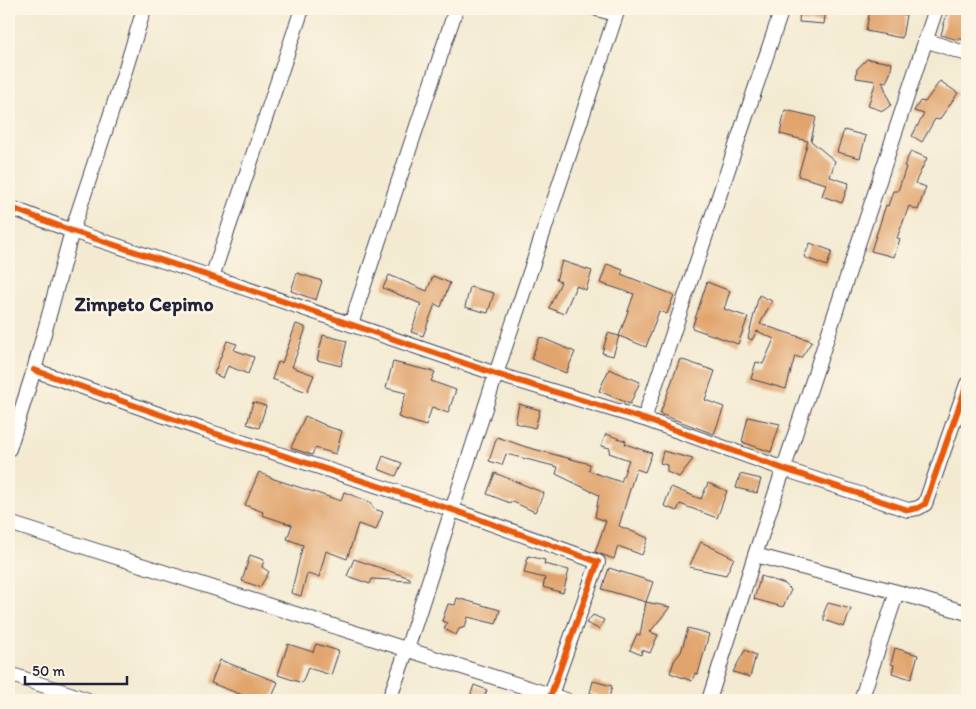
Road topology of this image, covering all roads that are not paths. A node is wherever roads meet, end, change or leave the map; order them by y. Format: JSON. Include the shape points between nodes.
{"nodes":[{"id":1,"x":144,"y":9,"type":"edge"},
{"id":2,"x":302,"y":9,"type":"edge"},
{"id":3,"x":456,"y":9,"type":"edge"},
{"id":4,"x":597,"y":9,"type":"edge"},
{"id":5,"x":782,"y":9,"type":"edge"},
{"id":6,"x":936,"y":9,"type":"edge"},
{"id":7,"x":617,"y":12,"type":"edge"},
{"id":8,"x":925,"y":40,"type":"junction"},
{"id":9,"x":967,"y":54,"type":"edge"},
{"id":10,"x":9,"y":207,"type":"edge"},
{"id":11,"x":72,"y":231,"type":"junction"},
{"id":12,"x":212,"y":277,"type":"junction"},
{"id":13,"x":351,"y":324,"type":"junction"},
{"id":14,"x":34,"y":370,"type":"junction"},
{"id":15,"x":496,"y":374,"type":"junction"},
{"id":16,"x":967,"y":384,"type":"edge"},
{"id":17,"x":644,"y":419,"type":"junction"},
{"id":18,"x":9,"y":449,"type":"edge"},
{"id":19,"x":784,"y":469,"type":"junction"},
{"id":20,"x":453,"y":510,"type":"junction"},
{"id":21,"x":9,"y":523,"type":"edge"},
{"id":22,"x":755,"y":555,"type":"junction"},
{"id":23,"x":897,"y":592,"type":"junction"},
{"id":24,"x":967,"y":613,"type":"edge"},
{"id":25,"x":408,"y":649,"type":"junction"},
{"id":26,"x":9,"y":674,"type":"edge"},
{"id":27,"x":550,"y":698,"type":"edge"},
{"id":28,"x":88,"y":700,"type":"edge"},
{"id":29,"x":389,"y":700,"type":"edge"},
{"id":30,"x":566,"y":700,"type":"edge"},
{"id":31,"x":709,"y":700,"type":"edge"},
{"id":32,"x":861,"y":700,"type":"edge"}],
"edges":[{"from":1,"to":11,"type":"street"},
{"from":2,"to":12,"type":"street"},
{"from":3,"to":13,"type":"street"},
{"from":4,"to":7,"type":"street"},
{"from":5,"to":17,"type":"street"},
{"from":6,"to":8,"type":"street"},
{"from":7,"to":15,"type":"street"},
{"from":8,"to":9,"type":"street"},
{"from":8,"to":19,"type":"street"},
{"from":10,"to":11,"type":"street"},
{"from":11,"to":12,"type":"street"},
{"from":11,"to":14,"type":"street"},
{"from":12,"to":13,"type":"street"},
{"from":13,"to":15,"type":"street"},
{"from":14,"to":18,"type":"street"},
{"from":14,"to":20,"type":"street","via":[[201,429]]},
{"from":15,"to":17,"type":"street"},
{"from":15,"to":20,"type":"street"},
{"from":16,"to":19,"type":"street","via":[[935,480],[925,504],[918,508],[908,510]]},
{"from":17,"to":19,"type":"street"},
{"from":19,"to":22,"type":"street"},
{"from":20,"to":25,"type":"street"},
{"from":20,"to":27,"type":"street","via":[[598,562]]},
{"from":21,"to":25,"type":"street"},
{"from":22,"to":23,"type":"street"},
{"from":22,"to":31,"type":"street"},
{"from":23,"to":24,"type":"street"},
{"from":23,"to":32,"type":"street"},
{"from":25,"to":27,"type":"street"},
{"from":25,"to":29,"type":"street"},
{"from":26,"to":28,"type":"street"},
{"from":27,"to":30,"type":"street"}]}
